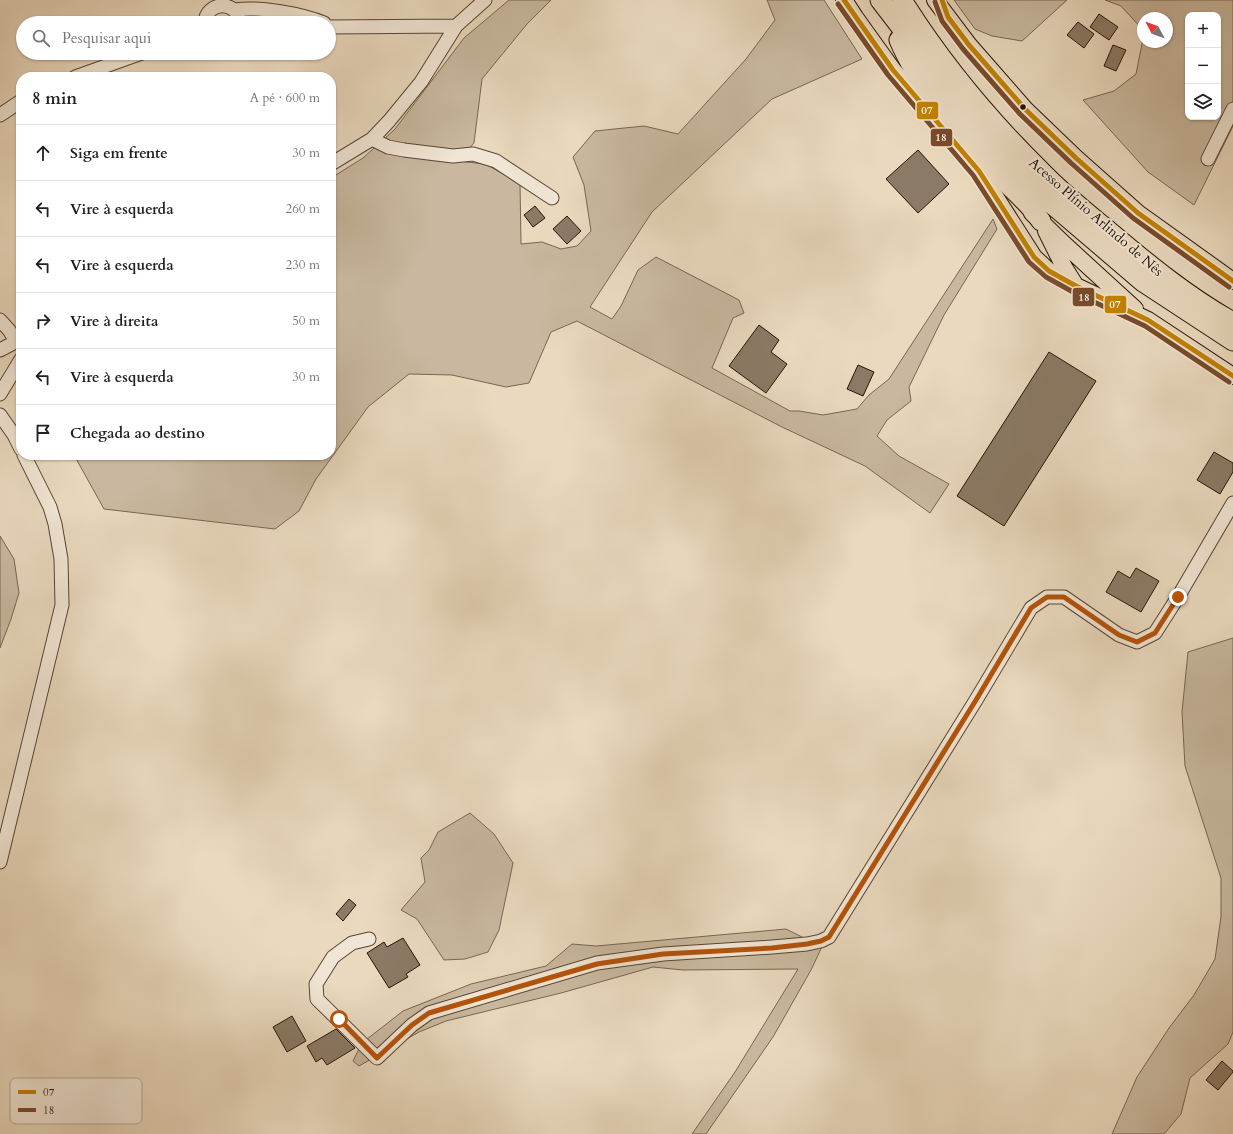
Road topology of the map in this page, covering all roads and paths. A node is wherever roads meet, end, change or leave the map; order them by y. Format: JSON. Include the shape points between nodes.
{"nodes":[{"id":1,"x":485,"y":0,"type":"edge"},
{"id":2,"x":844,"y":0,"type":"edge"},
{"id":3,"x":902,"y":0,"type":"edge"},
{"id":4,"x":914,"y":0,"type":"edge"},
{"id":5,"x":935,"y":0,"type":"edge"},
{"id":6,"x":942,"y":0,"type":"edge"},
{"id":7,"x":212,"y":3,"type":"edge"},
{"id":8,"x":882,"y":4,"type":"edge"},
{"id":9,"x":235,"y":10,"type":"junction"},
{"id":10,"x":207,"y":16,"type":"edge"},
{"id":11,"x":238,"y":16,"type":"edge"},
{"id":12,"x":301,"y":16,"type":"edge"},
{"id":13,"x":948,"y":17,"type":"junction"},
{"id":14,"x":336,"y":26,"type":"edge"},
{"id":15,"x":456,"y":26,"type":"junction"},
{"id":16,"x":122,"y":60,"type":"edge"},
{"id":17,"x":89,"y":72,"type":"edge"},
{"id":18,"x":16,"y":104,"type":"edge"},
{"id":19,"x":1233,"y":109,"type":"edge"},
{"id":20,"x":0,"y":115,"type":"edge"},
{"id":21,"x":372,"y":139,"type":"junction"},
{"id":22,"x":1018,"y":148,"type":"junction"},
{"id":23,"x":1208,"y":159,"type":"dead end"},
{"id":24,"x":336,"y":161,"type":"edge"},
{"id":25,"x":979,"y":171,"type":"junction"},
{"id":26,"x":552,"y":198,"type":"dead end"},
{"id":27,"x":1041,"y":221,"type":"junction"},
{"id":28,"x":1233,"y":281,"type":"edge"},
{"id":29,"x":1076,"y":286,"type":"junction"},
{"id":30,"x":0,"y":320,"type":"edge"},
{"id":31,"x":1148,"y":320,"type":"junction"},
{"id":32,"x":1233,"y":322,"type":"edge"},
{"id":33,"x":16,"y":337,"type":"edge"},
{"id":34,"x":1233,"y":341,"type":"edge"},
{"id":35,"x":16,"y":342,"type":"edge"},
{"id":36,"x":0,"y":350,"type":"edge"},
{"id":37,"x":16,"y":367,"type":"edge"},
{"id":38,"x":1233,"y":376,"type":"edge"},
{"id":39,"x":0,"y":394,"type":"edge"},
{"id":40,"x":0,"y":415,"type":"edge"},
{"id":41,"x":16,"y":439,"type":"edge"},
{"id":42,"x":26,"y":460,"type":"edge"},
{"id":43,"x":1233,"y":503,"type":"edge"},
{"id":44,"x":0,"y":862,"type":"edge"},
{"id":45,"x":369,"y":939,"type":"dead end"}],
"edges":[{"from":1,"to":15,"type":"street"},
{"from":2,"to":25,"type":"main road","via":[[893,70]]},
{"from":3,"to":22,"type":"highway","name":"Acesso Plínio Arlindo de Nês","via":[[960,83]]},
{"from":4,"to":22,"type":"highway","via":[[998,113]]},
{"from":5,"to":13,"type":"main road"},
{"from":6,"to":13,"type":"main road"},
{"from":7,"to":9,"type":"street","via":[[228,5]]},
{"from":7,"to":10,"type":"street"},
{"from":8,"to":27,"type":"highway","via":[[904,53],[928,92],[963,136],[994,171],[1026,201]]},
{"from":8,"to":34,"type":"highway","name":"Acesso Plínio Arlindo de Nês","via":[[976,126],[1054,206],[1143,282]]},
{"from":9,"to":11,"type":"street"},
{"from":9,"to":12,"type":"street","via":[[248,8]]},
{"from":13,"to":28,"type":"main road","via":[[1025,109],[1076,158],[1138,213]]},
{"from":14,"to":15,"type":"street"},
{"from":15,"to":21,"type":"street","via":[[421,82]]},
{"from":16,"to":17,"type":"street"},
{"from":18,"to":20,"type":"street"},
{"from":19,"to":23,"type":"street"},
{"from":21,"to":24,"type":"street"},
{"from":21,"to":26,"type":"street","via":[[388,147],[404,150],[453,156],[473,154],[496,160]]},
{"from":22,"to":32,"type":"highway","name":"Acesso Plínio Arlindo de Nês","via":[[1065,194],[1151,267]]},
{"from":25,"to":27,"type":"main road"},
{"from":25,"to":29,"type":"main road","via":[[1034,257],[1049,271]]},
{"from":27,"to":29,"type":"main road","via":[[1054,250]]},
{"from":27,"to":31,"type":"main road"},
{"from":29,"to":31,"type":"main road"},
{"from":30,"to":33,"type":"street"},
{"from":31,"to":38,"type":"main road"},
{"from":35,"to":36,"type":"street"},
{"from":37,"to":39,"type":"street"},
{"from":40,"to":41,"type":"street"},
{"from":42,"to":44,"type":"street","via":[[50,507],[55,524],[61,559],[62,605]]},
{"from":43,"to":45,"type":"street","via":[[1155,633],[1137,642],[1119,635],[1064,597],[1047,597],[1031,608],[829,937],[807,944],[663,954],[597,964],[429,1013],[412,1025],[377,1058],[317,999],[316,984],[334,957],[352,943]]}]}
